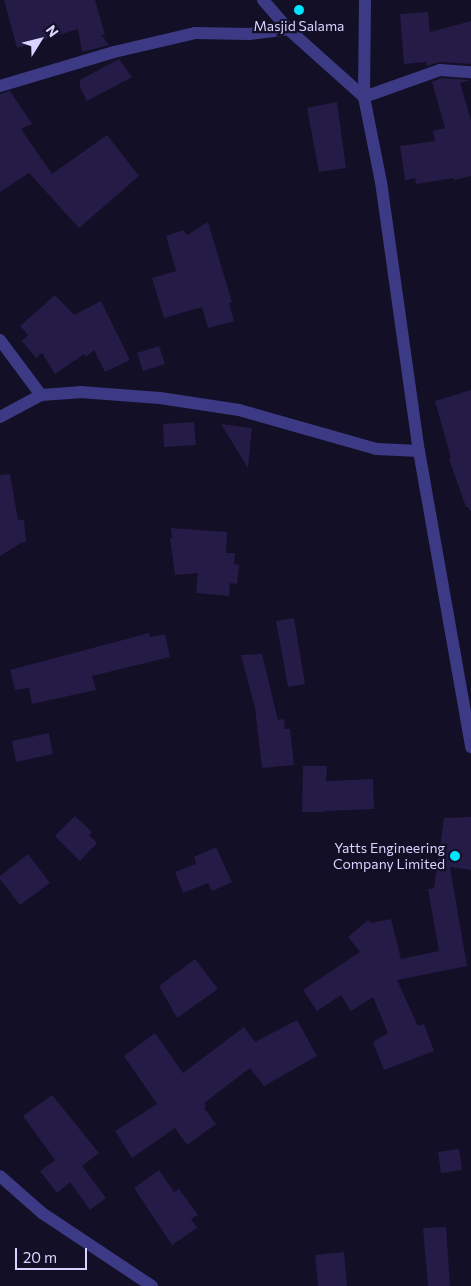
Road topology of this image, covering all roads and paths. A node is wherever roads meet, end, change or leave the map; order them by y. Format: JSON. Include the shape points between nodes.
{"nodes":[{"id":1,"x":263,"y":0,"type":"edge"},
{"id":2,"x":365,"y":0,"type":"edge"},
{"id":3,"x":288,"y":29,"type":"junction"},
{"id":4,"x":471,"y":72,"type":"edge"},
{"id":5,"x":0,"y":86,"type":"edge"},
{"id":6,"x":364,"y":97,"type":"junction"},
{"id":7,"x":0,"y":340,"type":"edge"},
{"id":8,"x":41,"y":395,"type":"junction"},
{"id":9,"x":0,"y":417,"type":"edge"},
{"id":10,"x":418,"y":451,"type":"junction"},
{"id":11,"x":471,"y":747,"type":"edge"},
{"id":12,"x":0,"y":1176,"type":"edge"},
{"id":13,"x":152,"y":1286,"type":"edge"}],
"edges":[{"from":1,"to":3,"type":"street"},
{"from":2,"to":6,"type":"street"},
{"from":3,"to":5,"type":"street","via":[[249,34],[195,33],[114,52]]},
{"from":3,"to":6,"type":"street"},
{"from":4,"to":6,"type":"street","via":[[440,70]]},
{"from":6,"to":10,"type":"street","via":[[381,182]]},
{"from":7,"to":8,"type":"street"},
{"from":8,"to":9,"type":"street"},
{"from":8,"to":10,"type":"street","via":[[80,392],[160,398],[239,410],[376,448]]},
{"from":10,"to":11,"type":"street"},
{"from":12,"to":13,"type":"street","via":[[42,1213]]}]}
